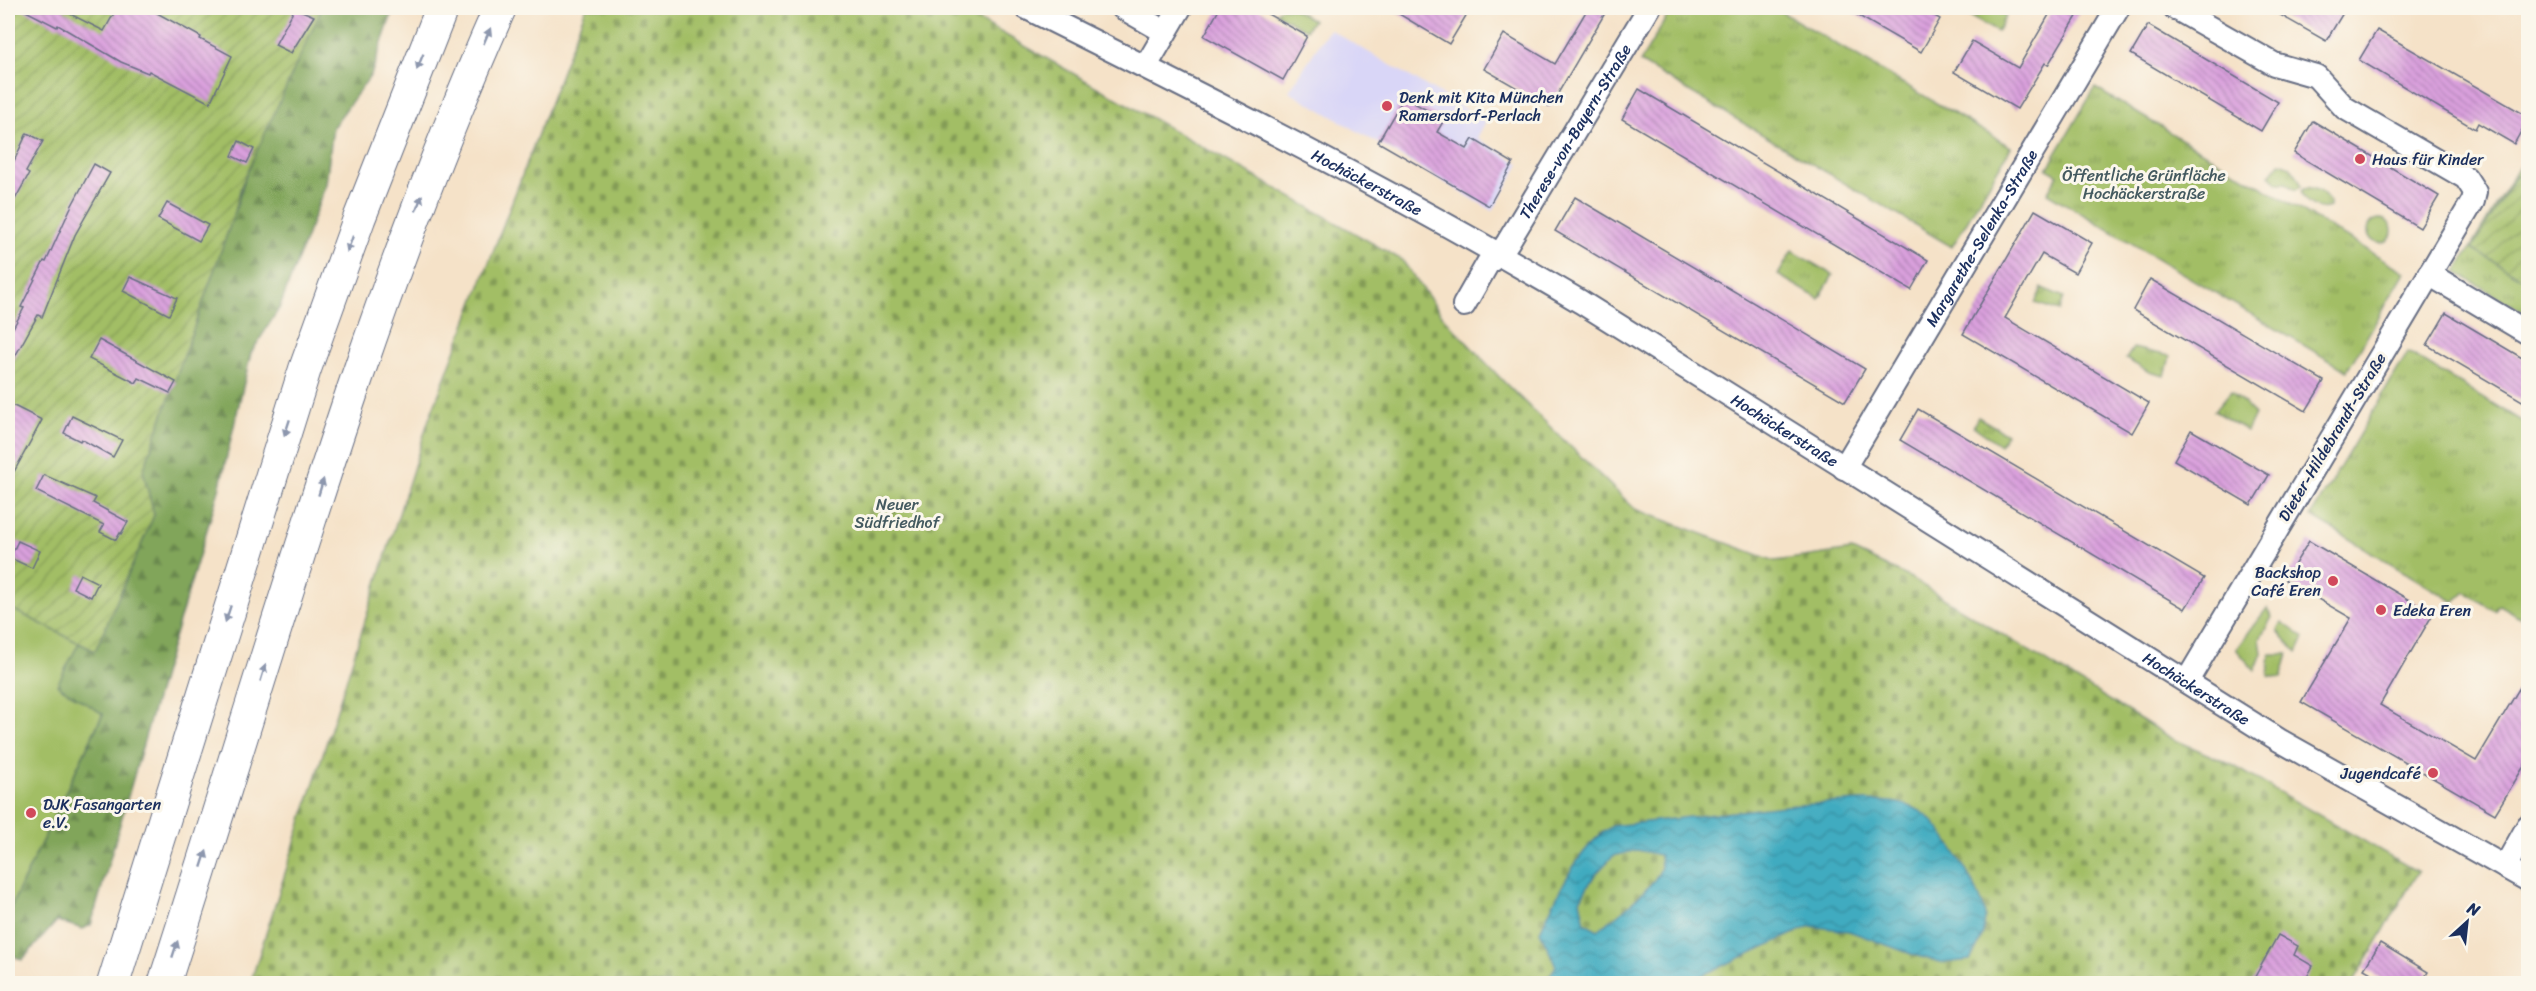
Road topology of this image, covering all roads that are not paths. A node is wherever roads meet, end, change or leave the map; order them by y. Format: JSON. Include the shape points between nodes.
{"nodes":[{"id":1,"x":442,"y":8,"type":"edge"},
{"id":2,"x":500,"y":8,"type":"edge"},
{"id":3,"x":1027,"y":8,"type":"edge"},
{"id":4,"x":1123,"y":8,"type":"edge"},
{"id":5,"x":1180,"y":8,"type":"edge"},
{"id":6,"x":1649,"y":8,"type":"edge"},
{"id":7,"x":2118,"y":8,"type":"edge"},
{"id":8,"x":2175,"y":8,"type":"edge"},
{"id":9,"x":1165,"y":32,"type":"junction"},
{"id":10,"x":1146,"y":66,"type":"junction"},
{"id":11,"x":1500,"y":254,"type":"junction"},
{"id":12,"x":2429,"y":274,"type":"junction"},
{"id":13,"x":1464,"y":305,"type":"dead end"},
{"id":14,"x":2529,"y":333,"type":"edge"},
{"id":15,"x":1844,"y":468,"type":"junction"},
{"id":16,"x":2187,"y":681,"type":"junction"},
{"id":17,"x":2529,"y":826,"type":"edge"},
{"id":18,"x":2505,"y":867,"type":"junction"},
{"id":19,"x":2529,"y":880,"type":"edge"},
{"id":20,"x":113,"y":984,"type":"edge"},
{"id":21,"x":164,"y":984,"type":"edge"}],
"edges":[{"from":1,"to":20,"type":"highway","one_way":true,"via":[[305,369]]},
{"from":21,"to":2,"type":"highway","one_way":true,"via":[[354,385],[453,115]]},
{"from":3,"to":10,"type":"street","name":"Hochäckerstraße"},
{"from":4,"to":9,"type":"street"},
{"from":5,"to":9,"type":"street"},
{"from":6,"to":11,"type":"street","name":"Therese-von-Bayern-Straße"},
{"from":7,"to":15,"type":"street","name":"Margarethe-Selenka-Straße"},
{"from":8,"to":12,"type":"street","name":"Dieter-Hildebrandt-Straße","via":[[2274,64],[2316,76],[2345,108],[2466,178],[2475,192],[2473,201]]},
{"from":9,"to":10,"type":"street"},
{"from":10,"to":11,"type":"street","name":"Hochäckerstraße"},
{"from":11,"to":13,"type":"street","name":"Therese-von-Bayern-Straße","via":[[1488,263]]},
{"from":11,"to":15,"type":"street","name":"Hochäckerstraße"},
{"from":12,"to":14,"type":"street"},
{"from":12,"to":16,"type":"street","name":"Dieter-Hildebrandt-Straße"},
{"from":15,"to":16,"type":"street","name":"Hochäckerstraße"},
{"from":16,"to":18,"type":"street","name":"Hochäckerstraße","via":[[2284,743]]},
{"from":17,"to":18,"type":"street"},
{"from":18,"to":19,"type":"street","name":"Hochäckerstraße"}]}
